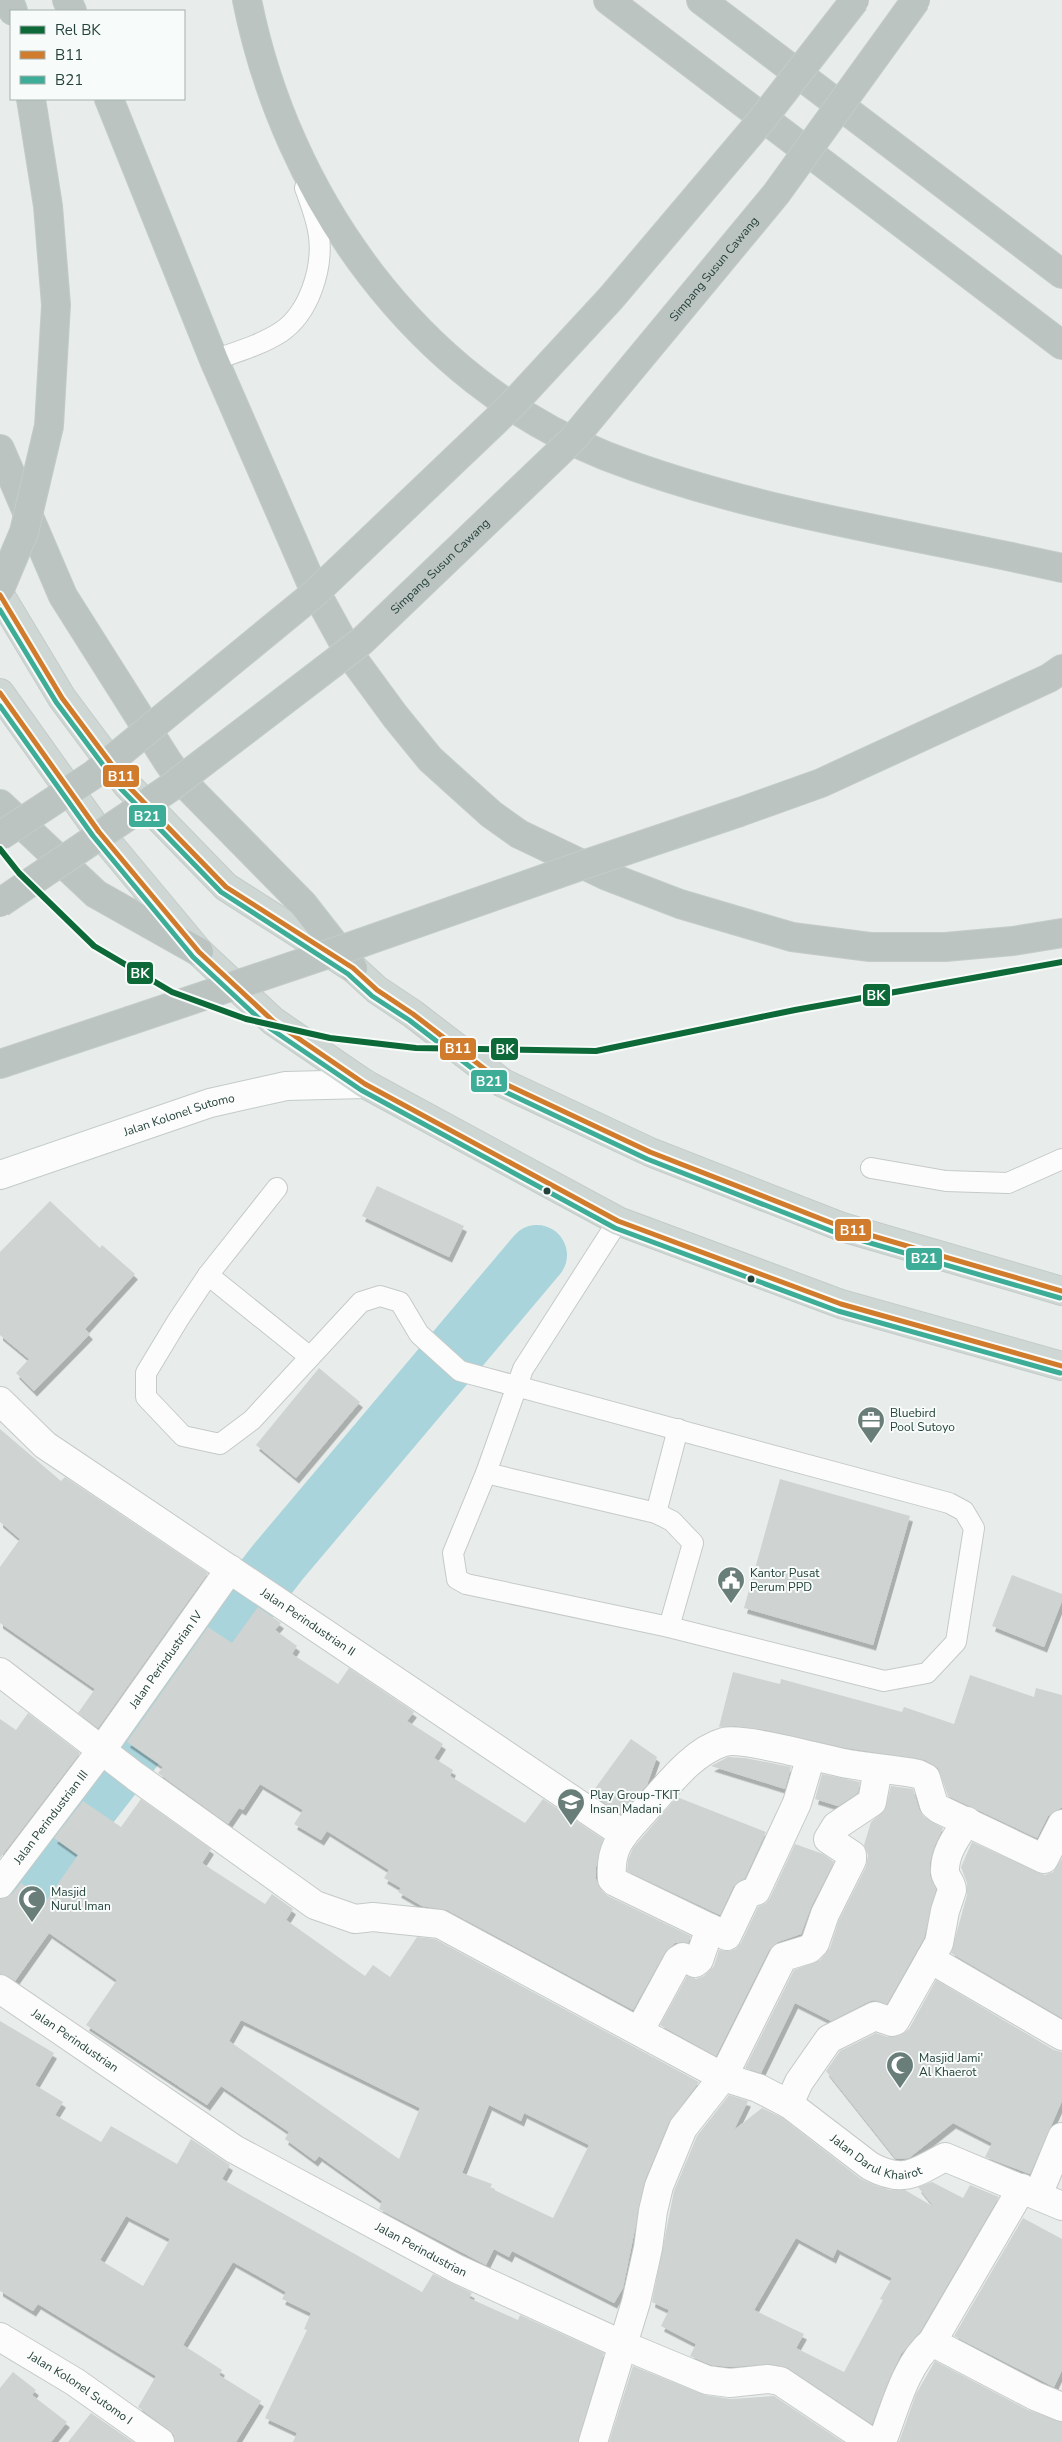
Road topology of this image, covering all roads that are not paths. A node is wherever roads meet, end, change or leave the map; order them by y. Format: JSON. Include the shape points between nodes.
{"nodes":[{"id":1,"x":246,"y":0,"type":"edge"},
{"id":2,"x":608,"y":0,"type":"edge"},
{"id":3,"x":701,"y":0,"type":"edge"},
{"id":4,"x":854,"y":0,"type":"edge"},
{"id":5,"x":916,"y":0,"type":"edge"},
{"id":6,"x":31,"y":100,"type":"edge"},
{"id":7,"x":109,"y":100,"type":"edge"},
{"id":8,"x":278,"y":113,"type":"junction"},
{"id":9,"x":1062,"y":274,"type":"edge"},
{"id":10,"x":1062,"y":345,"type":"edge"},
{"id":11,"x":214,"y":360,"type":"junction"},
{"id":12,"x":0,"y":449,"type":"edge"},
{"id":13,"x":1062,"y":568,"type":"edge"},
{"id":14,"x":0,"y":589,"type":"edge"},
{"id":15,"x":0,"y":595,"type":"edge"},
{"id":16,"x":1056,"y":673,"type":"edge"},
{"id":17,"x":0,"y":693,"type":"edge"},
{"id":18,"x":0,"y":804,"type":"edge"},
{"id":19,"x":0,"y":836,"type":"edge"},
{"id":20,"x":0,"y":903,"type":"edge"},
{"id":21,"x":1062,"y":933,"type":"edge"},
{"id":22,"x":199,"y":952,"type":"junction"},
{"id":23,"x":353,"y":968,"type":"junction"},
{"id":24,"x":0,"y":1064,"type":"edge"},
{"id":25,"x":365,"y":1084,"type":"junction"},
{"id":26,"x":1062,"y":1159,"type":"edge"},
{"id":27,"x":871,"y":1168,"type":"dead end"},
{"id":28,"x":0,"y":1175,"type":"edge"},
{"id":29,"x":277,"y":1188,"type":"dead end"},
{"id":30,"x":618,"y":1221,"type":"junction"},
{"id":31,"x":208,"y":1275,"type":"junction"},
{"id":32,"x":1058,"y":1291,"type":"edge"},
{"id":33,"x":310,"y":1357,"type":"junction"},
{"id":34,"x":1059,"y":1367,"type":"edge"},
{"id":35,"x":517,"y":1386,"type":"junction"},
{"id":36,"x":0,"y":1401,"type":"edge"},
{"id":37,"x":678,"y":1429,"type":"junction"},
{"id":38,"x":486,"y":1473,"type":"junction"},
{"id":39,"x":656,"y":1513,"type":"junction"},
{"id":40,"x":237,"y":1574,"type":"junction"},
{"id":41,"x":669,"y":1627,"type":"junction"},
{"id":42,"x":0,"y":1672,"type":"edge"},
{"id":43,"x":106,"y":1754,"type":"junction"},
{"id":44,"x":811,"y":1756,"type":"junction"},
{"id":45,"x":878,"y":1769,"type":"junction"},
{"id":46,"x":968,"y":1821,"type":"junction"},
{"id":47,"x":1062,"y":1824,"type":"edge"},
{"id":48,"x":623,"y":1834,"type":"junction"},
{"id":49,"x":0,"y":1884,"type":"edge"},
{"id":50,"x":710,"y":1928,"type":"junction"},
{"id":51,"x":930,"y":1959,"type":"junction"},
{"id":52,"x":0,"y":1989,"type":"edge"},
{"id":53,"x":640,"y":2030,"type":"junction"},
{"id":54,"x":1062,"y":2036,"type":"edge"},
{"id":55,"x":723,"y":2077,"type":"junction"},
{"id":56,"x":789,"y":2104,"type":"junction"},
{"id":57,"x":1062,"y":2137,"type":"edge"},
{"id":58,"x":1041,"y":2196,"type":"edge"},
{"id":59,"x":0,"y":2337,"type":"edge"},
{"id":60,"x":932,"y":2342,"type":"junction"},
{"id":61,"x":623,"y":2345,"type":"junction"},
{"id":62,"x":1062,"y":2407,"type":"edge"},
{"id":63,"x":160,"y":2442,"type":"edge"},
{"id":64,"x":593,"y":2442,"type":"edge"},
{"id":65,"x":871,"y":2442,"type":"edge"},
{"id":66,"x":882,"y":2442,"type":"edge"}],
"edges":[{"from":1,"to":8,"type":"highway"},
{"from":2,"to":10,"type":"highway"},
{"from":3,"to":9,"type":"highway"},
{"from":4,"to":19,"type":"highway","bridge":true,"via":[[760,122],[611,298],[512,405],[315,593],[93,775]]},
{"from":5,"to":20,"type":"highway","name":"Simpang Susun Cawang","bridge":true,"via":[[776,194],[573,440],[362,641],[171,787]]},
{"from":6,"to":14,"type":"highway","bridge":true,"via":[[48,206],[56,305],[49,417],[39,476],[24,532]]},
{"from":7,"to":11,"type":"highway"},
{"from":8,"to":11,"type":"lane","via":[[319,236],[319,261],[312,290],[298,314],[282,331]]},
{"from":8,"to":13,"type":"highway","via":[[306,175],[366,270],[434,343],[470,375],[556,432],[606,455],[727,496],[863,529]]},
{"from":11,"to":21,"type":"highway","via":[[302,566],[352,656],[430,759],[518,834],[607,876],[680,904],[792,936],[870,947],[945,947]]},
{"from":12,"to":23,"type":"highway","via":[[62,596],[168,762],[182,781],[302,904]]},
{"from":15,"to":23,"type":"main road","via":[[62,698],[128,785],[226,887]]},
{"from":16,"to":24,"type":"highway","bridge":true,"via":[[821,783]]},
{"from":17,"to":22,"type":"main road","via":[[99,832]]},
{"from":18,"to":22,"type":"highway","via":[[96,894]]},
{"from":22,"to":25,"type":"main road","via":[[273,1021]]},
{"from":23,"to":32,"type":"main road","via":[[377,990],[503,1083],[650,1152],[842,1227]]},
{"from":25,"to":28,"type":"street","name":"Jalan Kolonel Sutomo","via":[[286,1086],[210,1103]]},
{"from":25,"to":30,"type":"main road"},
{"from":26,"to":27,"type":"lane","via":[[1008,1183],[946,1182]]},
{"from":29,"to":31,"type":"lane"},
{"from":30,"to":34,"type":"main road","via":[[841,1304]]},
{"from":30,"to":35,"type":"lane","via":[[523,1369]]},
{"from":31,"to":33,"type":"lane"},
{"from":31,"to":33,"type":"lane","via":[[146,1373],[146,1397],[183,1436],[220,1444],[252,1420]]},
{"from":33,"to":35,"type":"lane","via":[[361,1302],[380,1296],[400,1302],[424,1339],[460,1371]]},
{"from":35,"to":37,"type":"lane"},
{"from":35,"to":38,"type":"lane"},
{"from":36,"to":40,"type":"street","name":"Jalan Perindustrian II","via":[[45,1445]]},
{"from":37,"to":39,"type":"lane"},
{"from":37,"to":41,"type":"lane","via":[[949,1503],[964,1511],[974,1528],[956,1642],[928,1673],[884,1682]]},
{"from":38,"to":39,"type":"lane"},
{"from":38,"to":41,"type":"lane","via":[[453,1553],[457,1579],[466,1584]]},
{"from":39,"to":41,"type":"lane","via":[[672,1521],[693,1543]]},
{"from":40,"to":43,"type":"street","name":"Jalan Perindustrian IV"},
{"from":40,"to":48,"type":"street","name":"Jalan Perindustrian II"},
{"from":42,"to":43,"type":"street","name":"Jalan Darul Khairot"},
{"from":43,"to":49,"type":"street","name":"Jalan Perindustrian III"},
{"from":43,"to":53,"type":"street","name":"Jalan Darul Khairot","via":[[315,1905],[355,1919],[373,1917],[440,1924]]},
{"from":44,"to":45,"type":"street"},
{"from":44,"to":48,"type":"street","via":[[743,1742],[725,1742],[698,1757]]},
{"from":44,"to":50,"type":"street","via":[[797,1803],[756,1891],[747,1894],[727,1936]]},
{"from":45,"to":46,"type":"street","via":[[926,1778],[934,1805]]},
{"from":45,"to":55,"type":"street","via":[[872,1802],[836,1826],[828,1840],[852,1855],[852,1859],[814,1943],[808,1949],[783,1957]]},
{"from":46,"to":47,"type":"street","via":[[1044,1859]]},
{"from":46,"to":51,"type":"street","via":[[954,1840],[945,1861],[945,1875],[952,1890],[939,1943]]},
{"from":48,"to":50,"type":"street","via":[[610,1862],[612,1879]]},
{"from":50,"to":53,"type":"street","via":[[699,1960],[695,1963],[684,1957],[678,1960]]},
{"from":51,"to":54,"type":"street"},
{"from":51,"to":56,"type":"street","via":[[894,2021],[874,2016],[830,2039],[799,2082]]},
{"from":52,"to":61,"type":"street","name":"Jalan Perindustrian","via":[[234,2149],[457,2268]]},
{"from":53,"to":55,"type":"street","name":"Jalan Darul Khairot"},
{"from":55,"to":56,"type":"street","name":"Jalan Darul Khairot","via":[[758,2088]]},
{"from":55,"to":61,"type":"street","via":[[684,2128],[659,2186],[648,2248]]},
{"from":56,"to":58,"type":"street","name":"Jalan Darul Khairot","via":[[885,2174],[904,2177],[944,2157]]},
{"from":57,"to":58,"type":"street"},
{"from":58,"to":60,"type":"street"},
{"from":59,"to":63,"type":"street","name":"Jalan Kolonel Sutomo I","via":[[75,2382]]},
{"from":60,"to":62,"type":"street"},
{"from":60,"to":66,"type":"street","via":[[921,2351],[911,2368]]},
{"from":61,"to":64,"type":"street"},
{"from":61,"to":65,"type":"street","name":"Jalan Perindustrian","via":[[720,2383],[780,2381]]}]}
